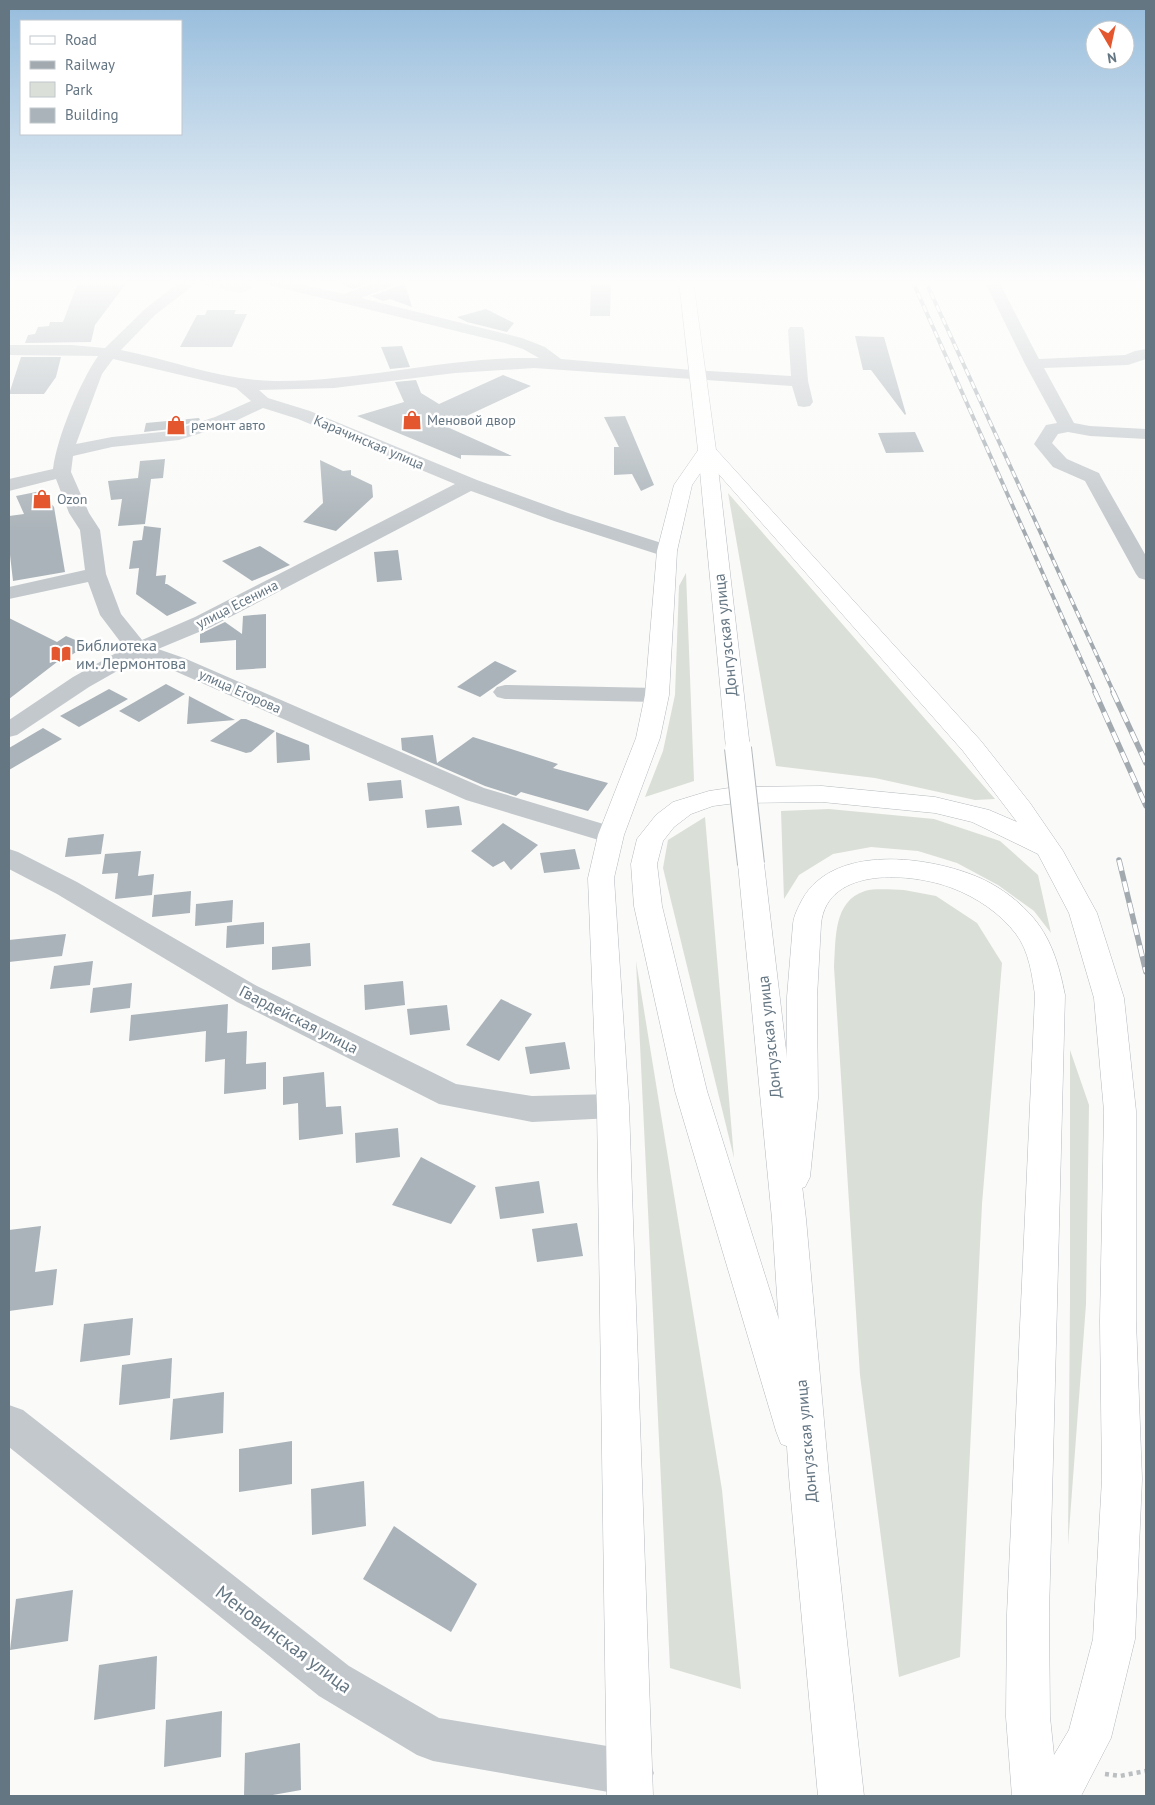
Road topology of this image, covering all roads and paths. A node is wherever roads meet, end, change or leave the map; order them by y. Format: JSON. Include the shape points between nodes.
{"nodes":[{"id":1,"x":101,"y":364,"type":"edge"},
{"id":2,"x":152,"y":364,"type":"edge"},
{"id":3,"x":511,"y":364,"type":"edge"},
{"id":4,"x":578,"y":364,"type":"edge"},
{"id":5,"x":697,"y":364,"type":"edge"},
{"id":6,"x":799,"y":364,"type":"edge"},
{"id":7,"x":1033,"y":364,"type":"edge"},
{"id":8,"x":698,"y":376,"type":"junction"},
{"id":9,"x":372,"y":380,"type":"junction"},
{"id":10,"x":800,"y":381,"type":"junction"},
{"id":11,"x":243,"y":385,"type":"junction"},
{"id":12,"x":338,"y":399,"type":"dead end"},
{"id":13,"x":262,"y":402,"type":"junction"},
{"id":14,"x":804,"y":402,"type":"dead end"},
{"id":15,"x":321,"y":407,"type":"dead end"},
{"id":16,"x":304,"y":415,"type":"junction"},
{"id":17,"x":1068,"y":427,"type":"junction"},
{"id":18,"x":1146,"y":434,"type":"edge"},
{"id":19,"x":707,"y":450,"type":"junction"},
{"id":20,"x":63,"y":462,"type":"junction"},
{"id":21,"x":470,"y":484,"type":"junction"},
{"id":22,"x":9,"y":485,"type":"edge"},
{"id":23,"x":667,"y":551,"type":"junction"},
{"id":24,"x":96,"y":574,"type":"junction"},
{"id":25,"x":1146,"y":574,"type":"edge"},
{"id":26,"x":9,"y":594,"type":"edge"},
{"id":27,"x":138,"y":650,"type":"junction"},
{"id":28,"x":505,"y":692,"type":"dead end"},
{"id":29,"x":657,"y":695,"type":"junction"},
{"id":30,"x":9,"y":730,"type":"edge"},
{"id":31,"x":611,"y":835,"type":"junction"},
{"id":32,"x":1050,"y":851,"type":"junction"},
{"id":33,"x":9,"y":858,"type":"edge"},
{"id":34,"x":612,"y":1106,"type":"junction"},
{"id":35,"x":789,"y":1219,"type":"junction"},
{"id":36,"x":9,"y":1423,"type":"edge"},
{"id":37,"x":809,"y":1477,"type":"junction"},
{"id":38,"x":631,"y":1785,"type":"edge"},
{"id":39,"x":841,"y":1796,"type":"edge"},
{"id":40,"x":1035,"y":1796,"type":"edge"},
{"id":41,"x":1056,"y":1796,"type":"edge"}],
"edges":[{"from":1,"to":20,"type":"street","via":[[94,374]]},
{"from":2,"to":11,"type":"street"},
{"from":3,"to":9,"type":"street"},
{"from":4,"to":8,"type":"street"},
{"from":5,"to":8,"type":"main road","name":"Донгузская улица"},
{"from":6,"to":10,"type":"street"},
{"from":7,"to":17,"type":"street"},
{"from":8,"to":10,"type":"street"},
{"from":8,"to":19,"type":"main road","name":"Донгузская улица"},
{"from":9,"to":11,"type":"street"},
{"from":9,"to":12,"type":"street"},
{"from":10,"to":14,"type":"street"},
{"from":11,"to":13,"type":"street","name":"Карачинская улица"},
{"from":13,"to":16,"type":"street","name":"Карачинская улица"},
{"from":13,"to":20,"type":"street","via":[[221,421],[172,436],[112,442]]},
{"from":15,"to":16,"type":"street"},
{"from":16,"to":21,"type":"street","name":"Карачинская улица"},
{"from":17,"to":18,"type":"street"},
{"from":17,"to":25,"type":"street","via":[[1052,429],[1043,444],[1060,463],[1092,477]]},
{"from":19,"to":23,"type":"main road","via":[[683,485]]},
{"from":19,"to":32,"type":"main road","via":[[972,746],[1022,809]]},
{"from":19,"to":35,"type":"main road","name":"Донгузская улица","bridge":true},
{"from":20,"to":22,"type":"street"},
{"from":20,"to":24,"type":"street","via":[[79,513],[90,530]]},
{"from":21,"to":23,"type":"street","name":"Карачинская улица"},
{"from":21,"to":27,"type":"street","name":"улица Есенина","via":[[204,622]]},
{"from":23,"to":29,"type":"main road"},
{"from":24,"to":26,"type":"street"},
{"from":24,"to":27,"type":"street","via":[[110,615]]},
{"from":27,"to":30,"type":"street","name":"улица Есенина","via":[[81,682]]},
{"from":27,"to":31,"type":"street","name":"улица Егорова","via":[[176,663],[476,794]]},
{"from":28,"to":29,"type":"street"},
{"from":29,"to":31,"type":"main road","via":[[648,738]]},
{"from":31,"to":34,"type":"main road","via":[[601,878]]},
{"from":32,"to":37,"type":"main road","via":[[980,816],[935,805],[822,794],[736,795],[709,799],[682,808],[664,821],[650,838],[644,864],[648,906],[691,1091]]},
{"from":32,"to":41,"type":"main road","via":[[1083,913],[1109,998],[1120,1111],[1118,1321],[1122,1479],[1114,1639],[1089,1738]]},
{"from":33,"to":34,"type":"street","name":"Гвардейская улица","via":[[67,888],[247,994],[450,1095],[532,1109]]},
{"from":34,"to":38,"type":"main road"},
{"from":35,"to":37,"type":"main road","name":"Донгузская улица"},
{"from":35,"to":40,"type":"main road","via":[[802,1090],[802,974],[809,913],[824,888],[849,874],[879,868],[916,869],[953,878],[990,895],[1019,919],[1035,939],[1045,965],[1050,994],[1028,1614],[1028,1717]]},
{"from":36,"to":38,"type":"street","name":"Меновинская улица","via":[[334,1680],[433,1739]]},
{"from":37,"to":39,"type":"main road","name":"Донгузская улица"}]}
